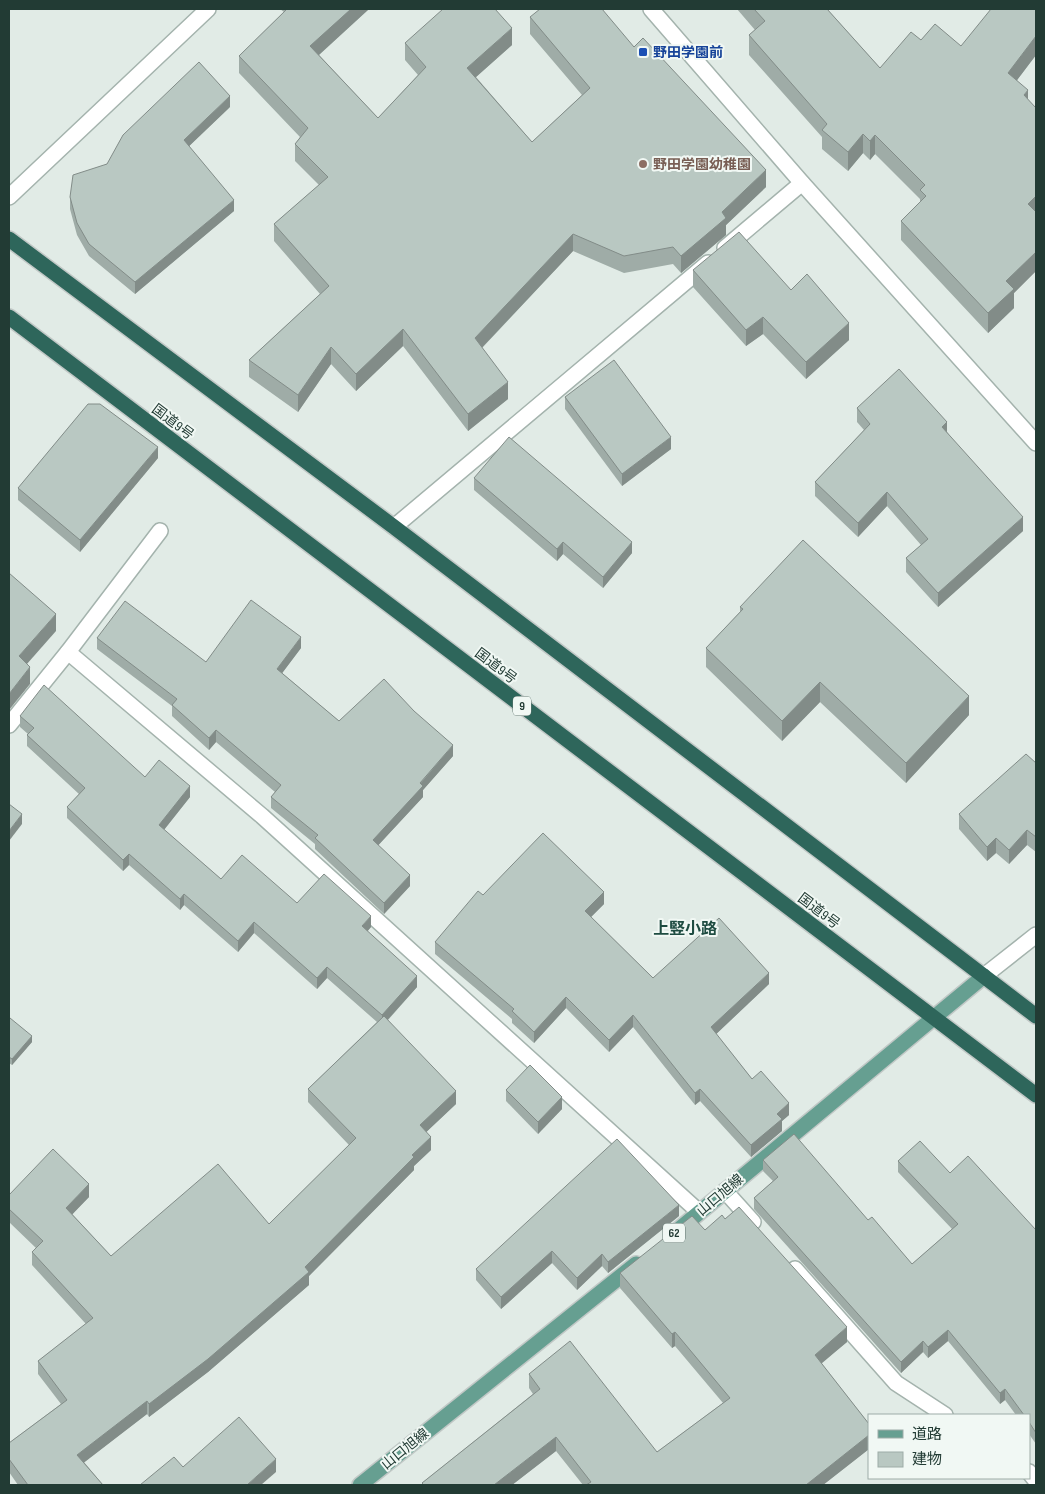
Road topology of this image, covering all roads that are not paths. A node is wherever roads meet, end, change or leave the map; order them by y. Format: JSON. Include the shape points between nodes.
{"nodes":[{"id":1,"x":208,"y":9,"type":"edge"},
{"id":2,"x":651,"y":9,"type":"edge"},
{"id":3,"x":802,"y":183,"type":"junction"},
{"id":4,"x":9,"y":198,"type":"edge"},
{"id":5,"x":9,"y":239,"type":"edge"},
{"id":6,"x":9,"y":317,"type":"edge"},
{"id":7,"x":1036,"y":443,"type":"edge"},
{"id":8,"x":394,"y":527,"type":"junction"},
{"id":9,"x":160,"y":531,"type":"dead end"},
{"id":10,"x":68,"y":652,"type":"junction"},
{"id":11,"x":9,"y":725,"type":"edge"},
{"id":12,"x":1036,"y":935,"type":"edge"},
{"id":13,"x":984,"y":976,"type":"junction"},
{"id":14,"x":1036,"y":1016,"type":"edge"},
{"id":15,"x":934,"y":1018,"type":"junction"},
{"id":16,"x":1036,"y":1095,"type":"edge"},
{"id":17,"x":725,"y":1191,"type":"junction"},
{"id":18,"x":700,"y":1212,"type":"junction"},
{"id":19,"x":764,"y":1235,"type":"edge"},
{"id":20,"x":669,"y":1237,"type":"edge"},
{"id":21,"x":646,"y":1256,"type":"edge"},
{"id":22,"x":784,"y":1257,"type":"edge"},
{"id":23,"x":943,"y":1414,"type":"edge"},
{"id":24,"x":360,"y":1485,"type":"edge"}],
"edges":[{"from":1,"to":4,"type":"street"},
{"from":2,"to":3,"type":"street"},
{"from":3,"to":7,"type":"street"},
{"from":3,"to":8,"type":"street"},
{"from":5,"to":8,"type":"highway"},
{"from":6,"to":15,"type":"highway","name":"国道9号","number":"9"},
{"from":8,"to":13,"type":"highway"},
{"from":9,"to":10,"type":"street"},
{"from":10,"to":11,"type":"street"},
{"from":10,"to":18,"type":"street","via":[[269,823]]},
{"from":12,"to":13,"type":"street"},
{"from":13,"to":14,"type":"highway"},
{"from":13,"to":15,"type":"main road","name":"山口旭線","number":"62"},
{"from":15,"to":16,"type":"highway","name":"国道9号","number":"9"},
{"from":15,"to":17,"type":"main road","name":"山口旭線","number":"62"},
{"from":17,"to":18,"type":"main road","name":"山口旭線","number":"62"},
{"from":17,"to":19,"type":"street"},
{"from":18,"to":20,"type":"main road","name":"山口旭線","number":"62"},
{"from":21,"to":24,"type":"main road","name":"山口旭線"},
{"from":22,"to":23,"type":"street","via":[[896,1383]]}]}
